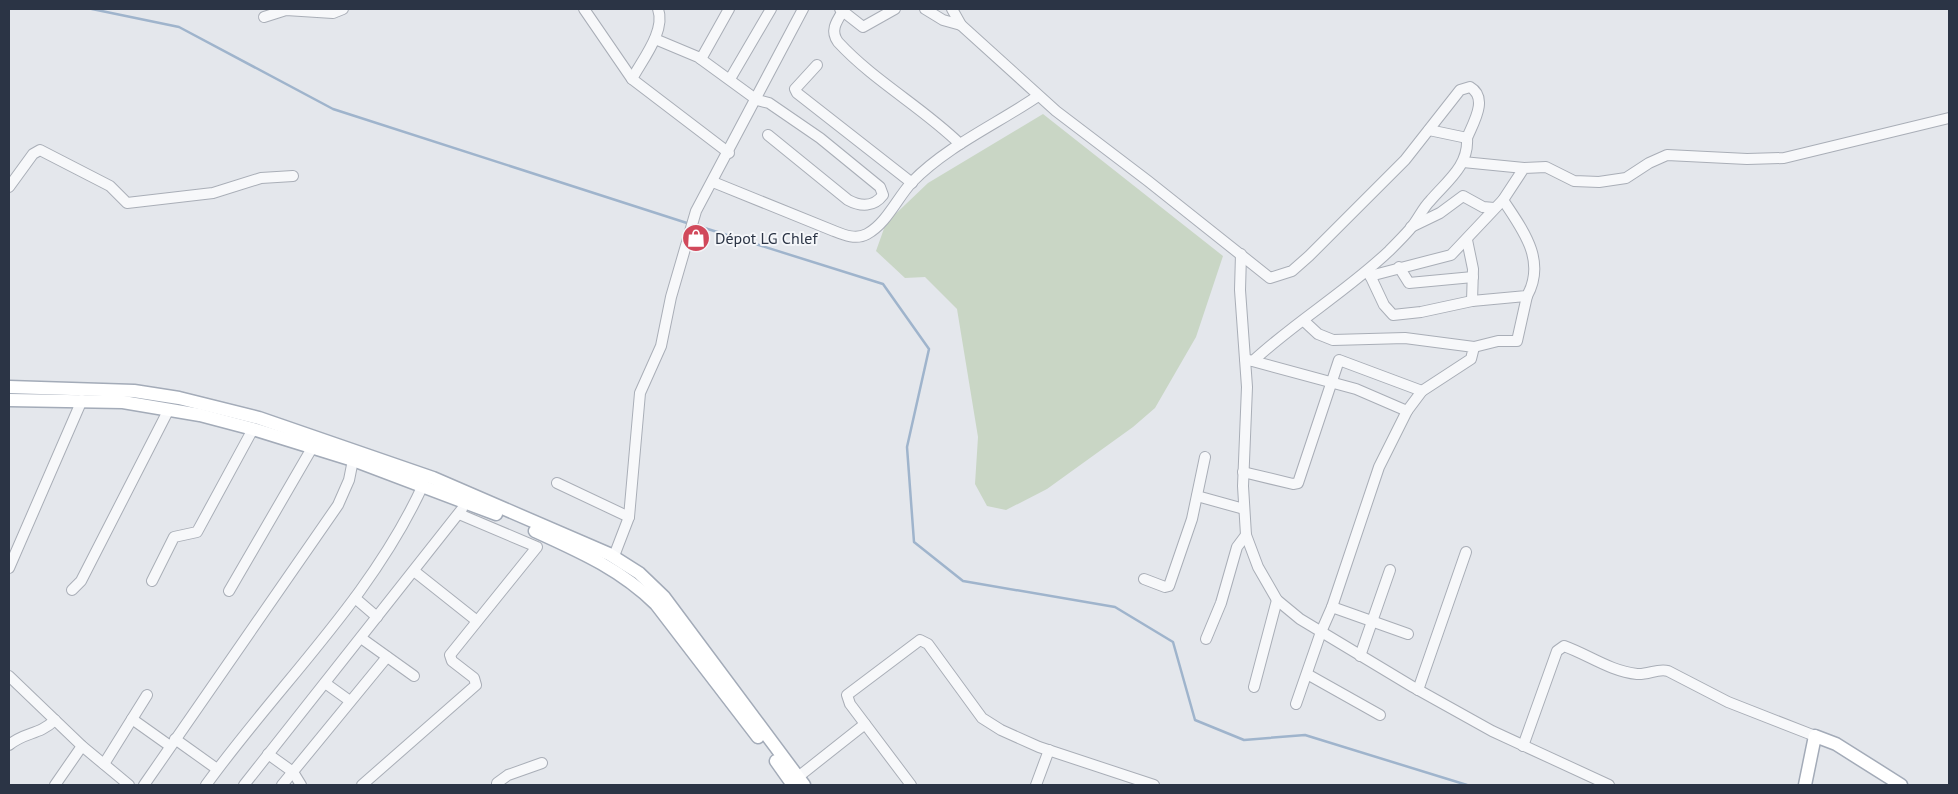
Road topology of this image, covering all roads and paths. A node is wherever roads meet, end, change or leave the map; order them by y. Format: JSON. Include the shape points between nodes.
{"nodes":[{"id":1,"x":343,"y":9,"type":"edge"},
{"id":2,"x":584,"y":9,"type":"edge"},
{"id":3,"x":658,"y":9,"type":"edge"},
{"id":4,"x":729,"y":9,"type":"edge"},
{"id":5,"x":771,"y":9,"type":"edge"},
{"id":6,"x":803,"y":9,"type":"edge"},
{"id":7,"x":895,"y":9,"type":"edge"},
{"id":8,"x":925,"y":9,"type":"edge"},
{"id":9,"x":952,"y":9,"type":"edge"},
{"id":10,"x":841,"y":10,"type":"edge"},
{"id":11,"x":264,"y":17,"type":"dead end"},
{"id":12,"x":961,"y":25,"type":"junction"},
{"id":13,"x":655,"y":39,"type":"junction"},
{"id":14,"x":701,"y":59,"type":"junction"},
{"id":15,"x":817,"y":65,"type":"dead end"},
{"id":16,"x":632,"y":79,"type":"junction"},
{"id":17,"x":730,"y":79,"type":"junction"},
{"id":18,"x":1038,"y":96,"type":"junction"},
{"id":19,"x":757,"y":100,"type":"junction"},
{"id":20,"x":1949,"y":118,"type":"edge"},
{"id":21,"x":1429,"y":130,"type":"junction"},
{"id":22,"x":768,"y":135,"type":"dead end"},
{"id":23,"x":1466,"y":138,"type":"junction"},
{"id":24,"x":960,"y":144,"type":"junction"},
{"id":25,"x":728,"y":153,"type":"junction"},
{"id":26,"x":1463,"y":162,"type":"junction"},
{"id":27,"x":1524,"y":168,"type":"junction"},
{"id":28,"x":293,"y":176,"type":"dead end"},
{"id":29,"x":713,"y":182,"type":"junction"},
{"id":30,"x":912,"y":182,"type":"junction"},
{"id":31,"x":9,"y":187,"type":"edge"},
{"id":32,"x":1503,"y":200,"type":"junction"},
{"id":33,"x":1494,"y":208,"type":"junction"},
{"id":34,"x":1412,"y":228,"type":"junction"},
{"id":35,"x":1466,"y":240,"type":"junction"},
{"id":36,"x":1241,"y":254,"type":"junction"},
{"id":37,"x":1399,"y":267,"type":"junction"},
{"id":38,"x":1369,"y":273,"type":"junction"},
{"id":39,"x":1473,"y":277,"type":"junction"},
{"id":40,"x":1527,"y":296,"type":"junction"},
{"id":41,"x":1472,"y":300,"type":"junction"},
{"id":42,"x":1304,"y":321,"type":"junction"},
{"id":43,"x":1474,"y":347,"type":"junction"},
{"id":44,"x":1249,"y":360,"type":"junction"},
{"id":45,"x":1332,"y":382,"type":"junction"},
{"id":46,"x":9,"y":387,"type":"edge"},
{"id":47,"x":1422,"y":391,"type":"junction"},
{"id":48,"x":9,"y":400,"type":"edge"},
{"id":49,"x":82,"y":400,"type":"junction"},
{"id":50,"x":169,"y":409,"type":"junction"},
{"id":51,"x":1407,"y":411,"type":"junction"},
{"id":52,"x":251,"y":423,"type":"junction"},
{"id":53,"x":312,"y":448,"type":"junction"},
{"id":54,"x":1205,"y":456,"type":"dead end"},
{"id":55,"x":353,"y":460,"type":"junction"},
{"id":56,"x":1243,"y":472,"type":"junction"},
{"id":57,"x":424,"y":481,"type":"junction"},
{"id":58,"x":557,"y":483,"type":"dead end"},
{"id":59,"x":1197,"y":496,"type":"junction"},
{"id":60,"x":467,"y":503,"type":"junction"},
{"id":61,"x":1244,"y":509,"type":"junction"},
{"id":62,"x":459,"y":514,"type":"junction"},
{"id":63,"x":628,"y":517,"type":"junction"},
{"id":64,"x":1246,"y":535,"type":"junction"},
{"id":65,"x":1466,"y":552,"type":"dead end"},
{"id":66,"x":608,"y":557,"type":"junction"},
{"id":67,"x":9,"y":568,"type":"edge"},
{"id":68,"x":1390,"y":570,"type":"dead end"},
{"id":69,"x":414,"y":571,"type":"junction"},
{"id":70,"x":1144,"y":579,"type":"dead end"},
{"id":71,"x":152,"y":581,"type":"dead end"},
{"id":72,"x":72,"y":590,"type":"dead end"},
{"id":73,"x":229,"y":591,"type":"dead end"},
{"id":74,"x":355,"y":598,"type":"junction"},
{"id":75,"x":1277,"y":600,"type":"junction"},
{"id":76,"x":1332,"y":606,"type":"junction"},
{"id":77,"x":378,"y":617,"type":"junction"},
{"id":78,"x":477,"y":622,"type":"junction"},
{"id":79,"x":1372,"y":622,"type":"junction"},
{"id":80,"x":1321,"y":632,"type":"junction"},
{"id":81,"x":1408,"y":634,"type":"dead end"},
{"id":82,"x":361,"y":638,"type":"junction"},
{"id":83,"x":1206,"y":640,"type":"dead end"},
{"id":84,"x":1360,"y":656,"type":"junction"},
{"id":85,"x":387,"y":657,"type":"junction"},
{"id":86,"x":1306,"y":674,"type":"junction"},
{"id":87,"x":9,"y":676,"type":"edge"},
{"id":88,"x":414,"y":676,"type":"dead end"},
{"id":89,"x":325,"y":683,"type":"junction"},
{"id":90,"x":1254,"y":687,"type":"dead end"},
{"id":91,"x":1418,"y":690,"type":"junction"},
{"id":92,"x":146,"y":695,"type":"dead end"},
{"id":93,"x":350,"y":702,"type":"junction"},
{"id":94,"x":1296,"y":704,"type":"dead end"},
{"id":95,"x":1380,"y":715,"type":"dead end"},
{"id":96,"x":132,"y":719,"type":"junction"},
{"id":97,"x":55,"y":720,"type":"junction"},
{"id":98,"x":865,"y":724,"type":"junction"},
{"id":99,"x":1815,"y":736,"type":"junction"},
{"id":100,"x":173,"y":742,"type":"junction"},
{"id":101,"x":9,"y":744,"type":"edge"},
{"id":102,"x":82,"y":746,"type":"junction"},
{"id":103,"x":1523,"y":746,"type":"junction"},
{"id":104,"x":1049,"y":750,"type":"junction"},
{"id":105,"x":268,"y":754,"type":"junction"},
{"id":106,"x":542,"y":763,"type":"dead end"},
{"id":107,"x":104,"y":764,"type":"junction"},
{"id":108,"x":217,"y":769,"type":"junction"},
{"id":109,"x":293,"y":772,"type":"junction"},
{"id":110,"x":796,"y":780,"type":"edge"},
{"id":111,"x":123,"y":783,"type":"edge"},
{"id":112,"x":55,"y":785,"type":"edge"},
{"id":113,"x":144,"y":785,"type":"edge"},
{"id":114,"x":206,"y":785,"type":"edge"},
{"id":115,"x":244,"y":785,"type":"edge"},
{"id":116,"x":282,"y":785,"type":"edge"},
{"id":117,"x":301,"y":785,"type":"edge"},
{"id":118,"x":362,"y":785,"type":"edge"},
{"id":119,"x":497,"y":785,"type":"edge"},
{"id":120,"x":911,"y":785,"type":"edge"},
{"id":121,"x":1036,"y":785,"type":"edge"},
{"id":122,"x":1154,"y":785,"type":"edge"},
{"id":123,"x":1609,"y":785,"type":"edge"},
{"id":124,"x":1805,"y":785,"type":"edge"},
{"id":125,"x":1901,"y":785,"type":"edge"}],
"edges":[{"from":1,"to":11,"type":"street","via":[[333,12],[286,10]]},
{"from":2,"to":16,"type":"street"},
{"from":3,"to":13,"type":"street","via":[[660,18]]},
{"from":4,"to":14,"type":"street"},
{"from":5,"to":17,"type":"street"},
{"from":6,"to":19,"type":"street"},
{"from":7,"to":10,"type":"street","via":[[863,27]]},
{"from":8,"to":12,"type":"street","via":[[943,20]]},
{"from":9,"to":12,"type":"street"},
{"from":10,"to":24,"type":"street","via":[[834,30],[838,42],[872,74],[943,127]]},
{"from":12,"to":18,"type":"street"},
{"from":13,"to":14,"type":"street"},
{"from":13,"to":16,"type":"street"},
{"from":14,"to":17,"type":"street"},
{"from":15,"to":30,"type":"street","via":[[795,89],[797,93]]},
{"from":16,"to":25,"type":"street"},
{"from":17,"to":19,"type":"street"},
{"from":18,"to":24,"type":"street"},
{"from":18,"to":36,"type":"street"},
{"from":19,"to":22,"type":"street","via":[[769,104],[820,138],[880,187],[884,195],[869,205],[855,204]]},
{"from":19,"to":25,"type":"street"},
{"from":20,"to":27,"type":"street","via":[[1784,158],[1667,156],[1626,178],[1599,182],[1574,181],[1546,167]]},
{"from":21,"to":23,"type":"street"},
{"from":21,"to":23,"type":"street","via":[[1460,90],[1470,87],[1478,96],[1480,106]]},
{"from":21,"to":36,"type":"street","via":[[1406,160],[1292,271],[1270,278]]},
{"from":23,"to":26,"type":"street","via":[[1468,151]]},
{"from":24,"to":30,"type":"street"},
{"from":25,"to":29,"type":"street"},
{"from":26,"to":27,"type":"street"},
{"from":26,"to":34,"type":"street","via":[[1422,209]]},
{"from":27,"to":32,"type":"street"},
{"from":28,"to":31,"type":"street","via":[[261,178],[213,193],[127,203],[110,186],[40,150],[33,154]]},
{"from":29,"to":30,"type":"street","via":[[834,231],[860,237],[891,211]]},
{"from":29,"to":63,"type":"street","via":[[696,211],[661,346],[640,393]]},
{"from":32,"to":33,"type":"street"},
{"from":32,"to":40,"type":"street","via":[[1530,242],[1534,259]]},
{"from":33,"to":34,"type":"street","via":[[1483,207],[1463,196]]},
{"from":33,"to":35,"type":"street"},
{"from":34,"to":38,"type":"street"},
{"from":35,"to":37,"type":"street","via":[[1451,256]]},
{"from":35,"to":39,"type":"street"},
{"from":36,"to":44,"type":"street","via":[[1240,290]]},
{"from":37,"to":38,"type":"street"},
{"from":37,"to":39,"type":"street","via":[[1410,283]]},
{"from":38,"to":41,"type":"street","via":[[1384,305],[1393,315]]},
{"from":38,"to":42,"type":"street"},
{"from":39,"to":41,"type":"street"},
{"from":40,"to":41,"type":"street"},
{"from":40,"to":43,"type":"street","via":[[1517,341],[1498,341]]},
{"from":42,"to":43,"type":"street","via":[[1318,334],[1332,340],[1405,338]]},
{"from":42,"to":44,"type":"street"},
{"from":43,"to":47,"type":"street","via":[[1467,363]]},
{"from":44,"to":45,"type":"street"},
{"from":44,"to":56,"type":"street"},
{"from":45,"to":47,"type":"street","via":[[1337,361],[1341,359]]},
{"from":45,"to":51,"type":"street","via":[[1356,388]]},
{"from":45,"to":56,"type":"street","via":[[1298,483]]},
{"from":46,"to":52,"type":"main road","via":[[134,391],[179,398]]},
{"from":47,"to":51,"type":"street"},
{"from":48,"to":49,"type":"main road"},
{"from":49,"to":50,"type":"main road"},
{"from":49,"to":67,"type":"street"},
{"from":50,"to":52,"type":"main road"},
{"from":50,"to":72,"type":"street","via":[[81,581]]},
{"from":51,"to":76,"type":"street","via":[[1379,467]]},
{"from":52,"to":53,"type":"main road"},
{"from":52,"to":57,"type":"main road"},
{"from":52,"to":71,"type":"street","via":[[197,532],[174,537]]},
{"from":53,"to":55,"type":"main road"},
{"from":53,"to":73,"type":"street"},
{"from":54,"to":59,"type":"street"},
{"from":55,"to":57,"type":"main road"},
{"from":55,"to":100,"type":"street","via":[[349,480],[338,505]]},
{"from":56,"to":61,"type":"street"},
{"from":57,"to":60,"type":"main road"},
{"from":57,"to":66,"type":"main road"},
{"from":57,"to":74,"type":"street","via":[[389,551]]},
{"from":58,"to":63,"type":"street"},
{"from":59,"to":61,"type":"street"},
{"from":59,"to":70,"type":"street","via":[[1169,586],[1165,588]]},
{"from":60,"to":62,"type":"street"},
{"from":60,"to":66,"type":"main road"},
{"from":61,"to":64,"type":"street"},
{"from":62,"to":69,"type":"street"},
{"from":62,"to":78,"type":"street","via":[[537,546]]},
{"from":63,"to":66,"type":"street"},
{"from":64,"to":75,"type":"street","via":[[1254,559]]},
{"from":64,"to":83,"type":"street","via":[[1237,547],[1222,602]]},
{"from":65,"to":91,"type":"street"},
{"from":66,"to":110,"type":"main road","via":[[641,589],[660,600]]},
{"from":68,"to":79,"type":"street"},
{"from":69,"to":77,"type":"street"},
{"from":69,"to":78,"type":"street"},
{"from":74,"to":77,"type":"street"},
{"from":74,"to":108,"type":"street"},
{"from":75,"to":80,"type":"street"},
{"from":75,"to":90,"type":"street"},
{"from":76,"to":79,"type":"street"},
{"from":76,"to":80,"type":"street"},
{"from":77,"to":82,"type":"street"},
{"from":78,"to":118,"type":"street","via":[[450,654],[452,661],[474,678],[476,685]]},
{"from":79,"to":81,"type":"street"},
{"from":79,"to":84,"type":"street"},
{"from":80,"to":84,"type":"street"},
{"from":80,"to":86,"type":"street"},
{"from":82,"to":85,"type":"street"},
{"from":82,"to":89,"type":"street"},
{"from":84,"to":91,"type":"street"},
{"from":85,"to":88,"type":"street"},
{"from":85,"to":93,"type":"street"},
{"from":86,"to":94,"type":"street"},
{"from":86,"to":95,"type":"street"},
{"from":87,"to":97,"type":"street"},
{"from":89,"to":93,"type":"street"},
{"from":89,"to":105,"type":"street"},
{"from":91,"to":103,"type":"street"},
{"from":92,"to":96,"type":"street"},
{"from":93,"to":109,"type":"street"},
{"from":96,"to":100,"type":"street"},
{"from":96,"to":107,"type":"street"},
{"from":97,"to":101,"type":"street","via":[[41,732],[23,735]]},
{"from":97,"to":102,"type":"street"},
{"from":98,"to":104,"type":"street","via":[[847,695],[914,642],[925,640],[982,718],[1020,740]]},
{"from":98,"to":110,"type":"street"},
{"from":98,"to":120,"type":"street"},
{"from":99,"to":103,"type":"street","via":[[1728,702],[1663,669],[1638,674],[1623,671],[1564,646],[1557,651]]},
{"from":99,"to":124,"type":"main road"},
{"from":99,"to":125,"type":"main road","via":[[1836,744]]},
{"from":100,"to":108,"type":"street"},
{"from":100,"to":113,"type":"street"},
{"from":102,"to":107,"type":"street"},
{"from":102,"to":112,"type":"street"},
{"from":103,"to":123,"type":"street"},
{"from":104,"to":121,"type":"street"},
{"from":104,"to":122,"type":"street"},
{"from":105,"to":109,"type":"street"},
{"from":105,"to":115,"type":"street"},
{"from":106,"to":119,"type":"street","via":[[508,775]]},
{"from":107,"to":111,"type":"street"},
{"from":108,"to":114,"type":"street"},
{"from":109,"to":116,"type":"street"},
{"from":109,"to":117,"type":"street"}]}
